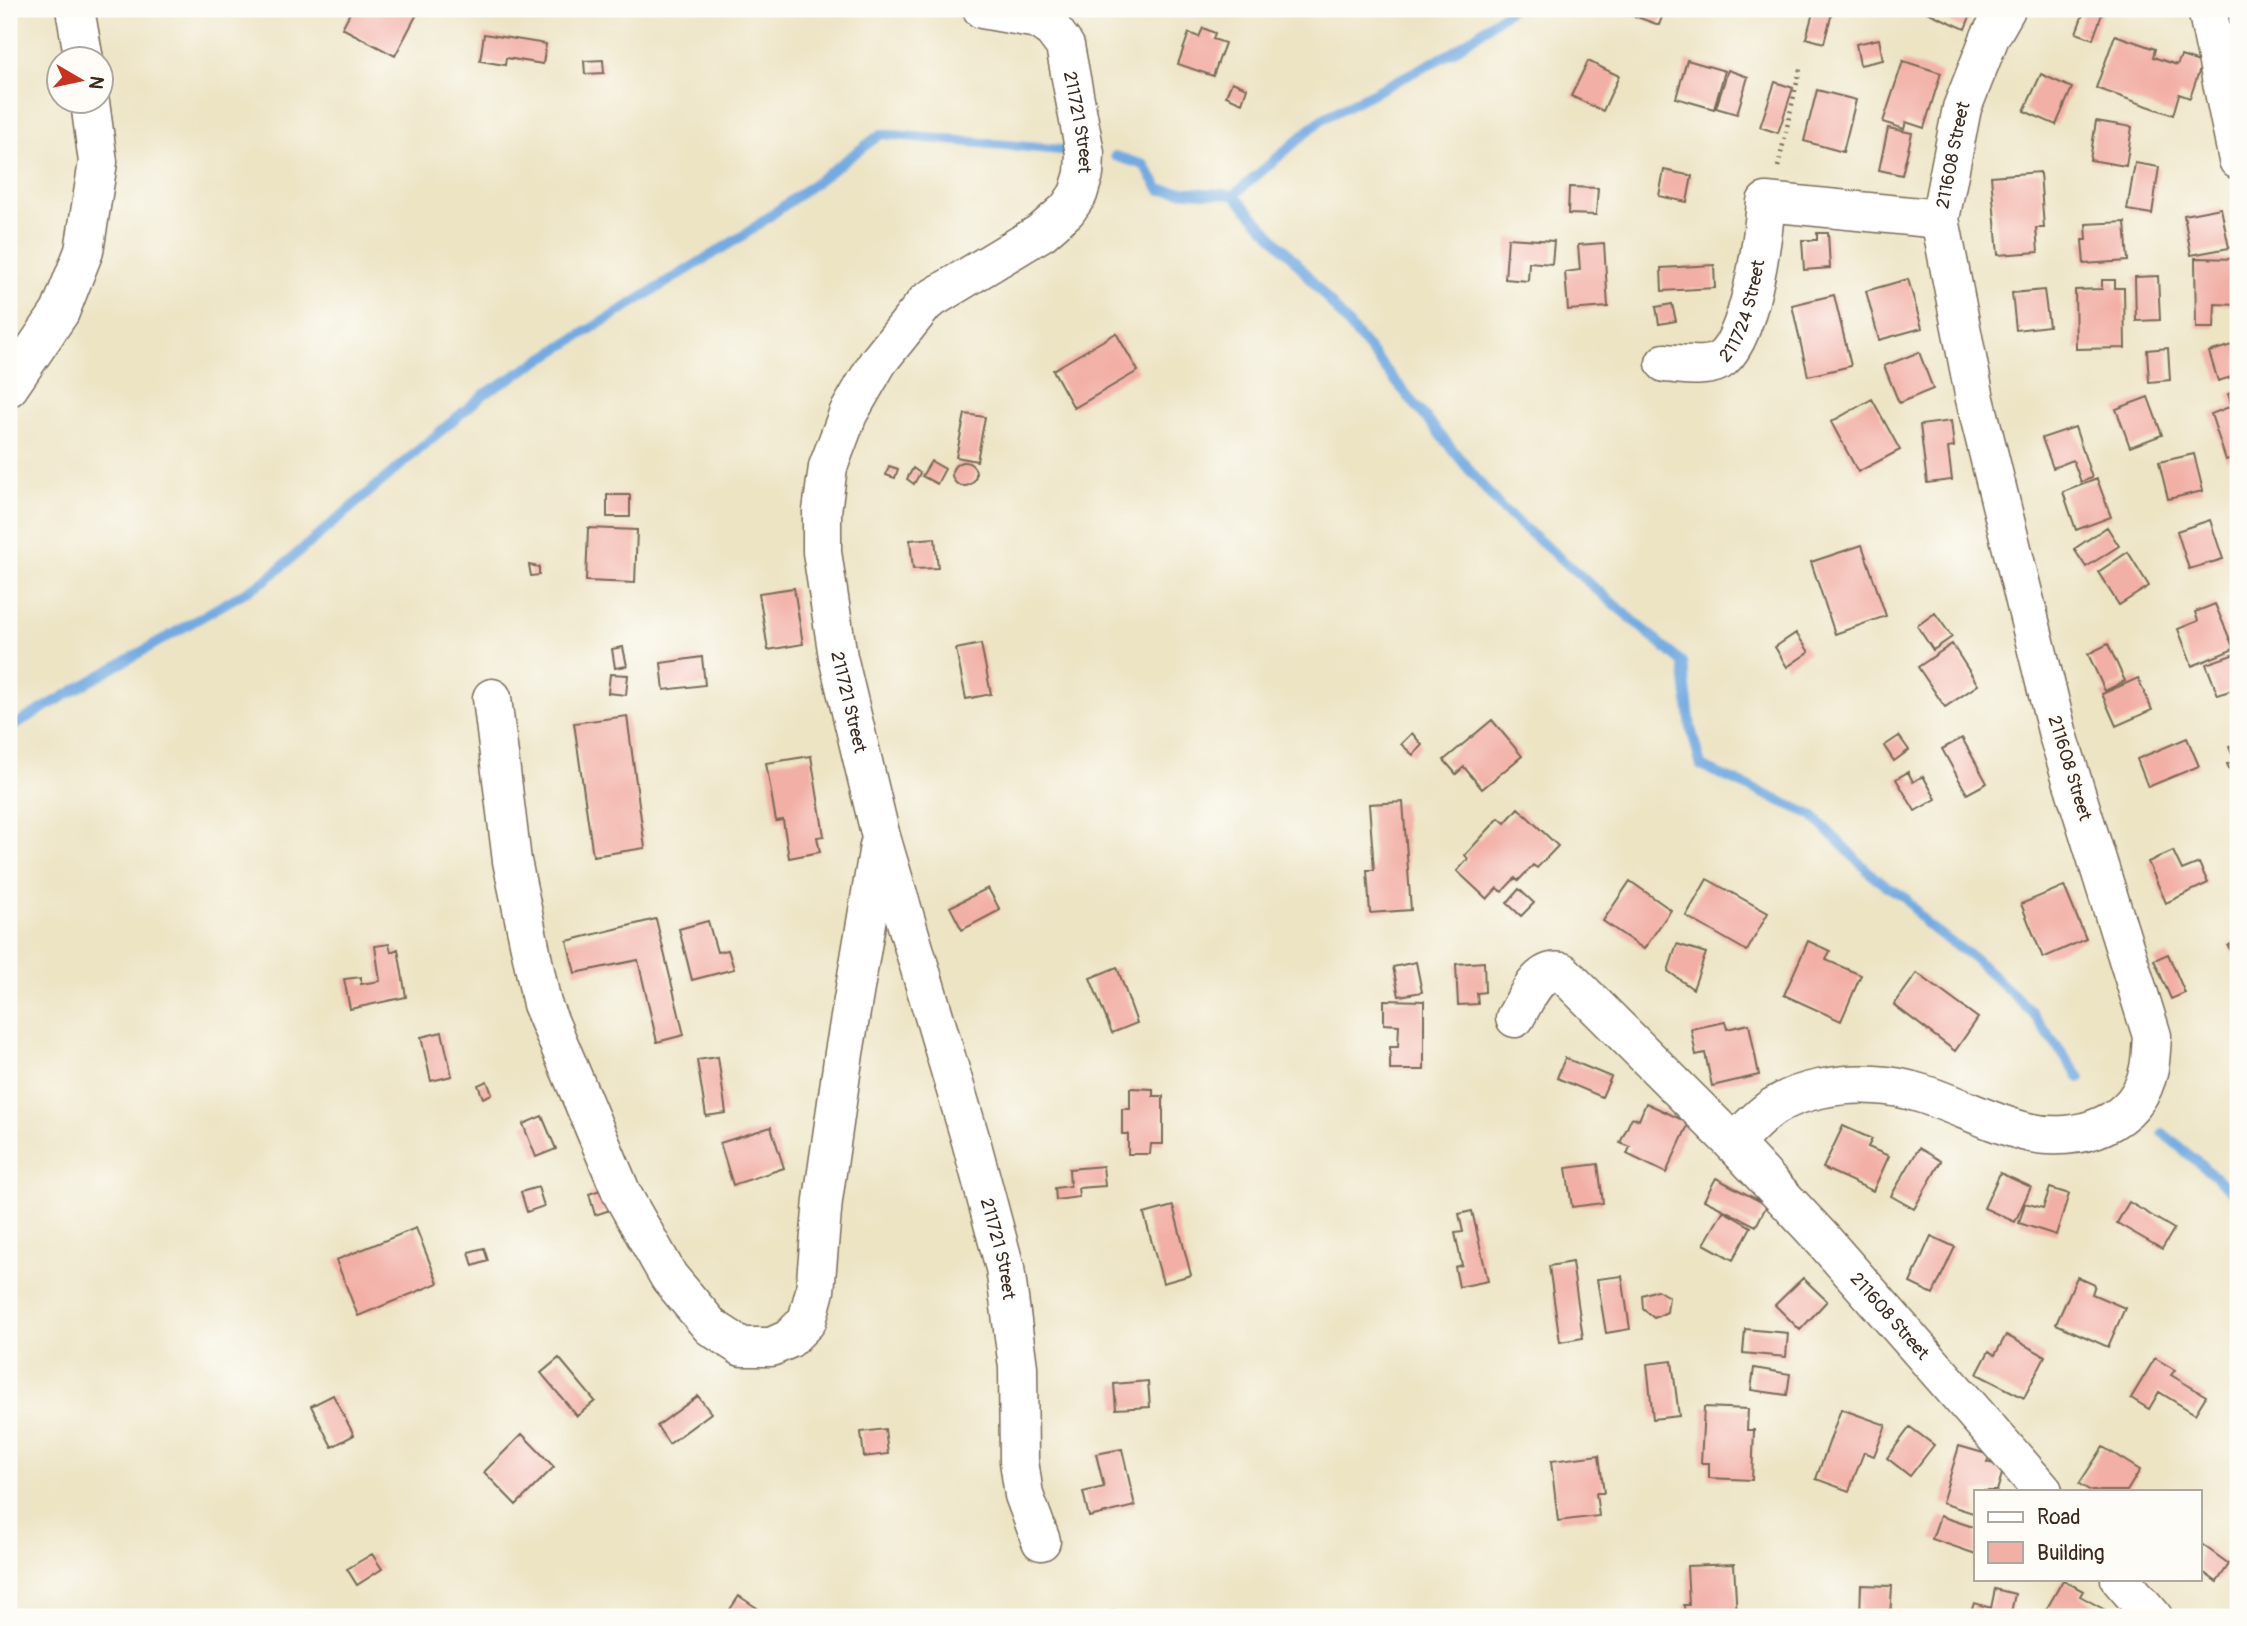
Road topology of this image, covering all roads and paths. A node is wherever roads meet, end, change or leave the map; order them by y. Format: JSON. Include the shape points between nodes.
{"nodes":[{"id":1,"x":75,"y":9,"type":"edge"},
{"id":2,"x":982,"y":9,"type":"edge"},
{"id":3,"x":2006,"y":9,"type":"edge"},
{"id":4,"x":2207,"y":9,"type":"edge"},
{"id":5,"x":82,"y":46,"type":"edge"},
{"id":6,"x":1800,"y":69,"type":"dead end"},
{"id":7,"x":92,"y":116,"type":"edge"},
{"id":8,"x":2238,"y":160,"type":"edge"},
{"id":9,"x":1766,"y":202,"type":"junction"},
{"id":10,"x":1940,"y":219,"type":"junction"},
{"id":11,"x":1665,"y":363,"type":"dead end"},
{"id":12,"x":9,"y":387,"type":"edge"},
{"id":13,"x":492,"y":698,"type":"dead end"},
{"id":14,"x":881,"y":837,"type":"junction"},
{"id":15,"x":1515,"y":1018,"type":"dead end"},
{"id":16,"x":1733,"y":1143,"type":"junction"},
{"id":17,"x":2042,"y":1490,"type":"edge"},
{"id":18,"x":1041,"y":1542,"type":"dead end"},
{"id":19,"x":2121,"y":1580,"type":"edge"},
{"id":20,"x":2154,"y":1617,"type":"edge"}],
"edges":[{"from":1,"to":5,"type":"street"},
{"from":2,"to":14,"type":"street","name":"211721 Street","via":[[1038,19],[1065,47],[1085,153],[1084,174],[1067,211],[1042,232],[926,302],[878,362],[848,414],[828,467],[822,552],[838,657]]},
{"from":3,"to":10,"type":"street","name":"211608 Street","via":[[1962,108]]},
{"from":4,"to":8,"type":"street"},
{"from":6,"to":9,"type":"path"},
{"from":7,"to":12,"type":"street","via":[[98,162],[84,251],[60,312]]},
{"from":9,"to":10,"type":"street"},
{"from":9,"to":11,"type":"street","name":"211724 Street","via":[[1737,340],[1718,361]]},
{"from":10,"to":16,"type":"street","name":"211608 Street","via":[[1975,398],[2058,735],[2151,1037],[2149,1069],[2141,1091],[2119,1119],[2097,1130],[2029,1133],[1898,1088],[1852,1085],[1814,1089],[1773,1107]]},
{"from":13,"to":14,"type":"street","via":[[512,861],[542,1004],[622,1194],[669,1277],[711,1327],[742,1347],[771,1347],[789,1339],[807,1321],[815,1291],[844,1053]]},
{"from":14,"to":18,"type":"street","name":"211721 Street","via":[[1005,1268],[1018,1367],[1018,1461]]},
{"from":15,"to":16,"type":"street","name":"211608 Street","via":[[1543,974],[1562,972]]},
{"from":16,"to":17,"type":"street","name":"211608 Street"},
{"from":19,"to":20,"type":"street"}]}
